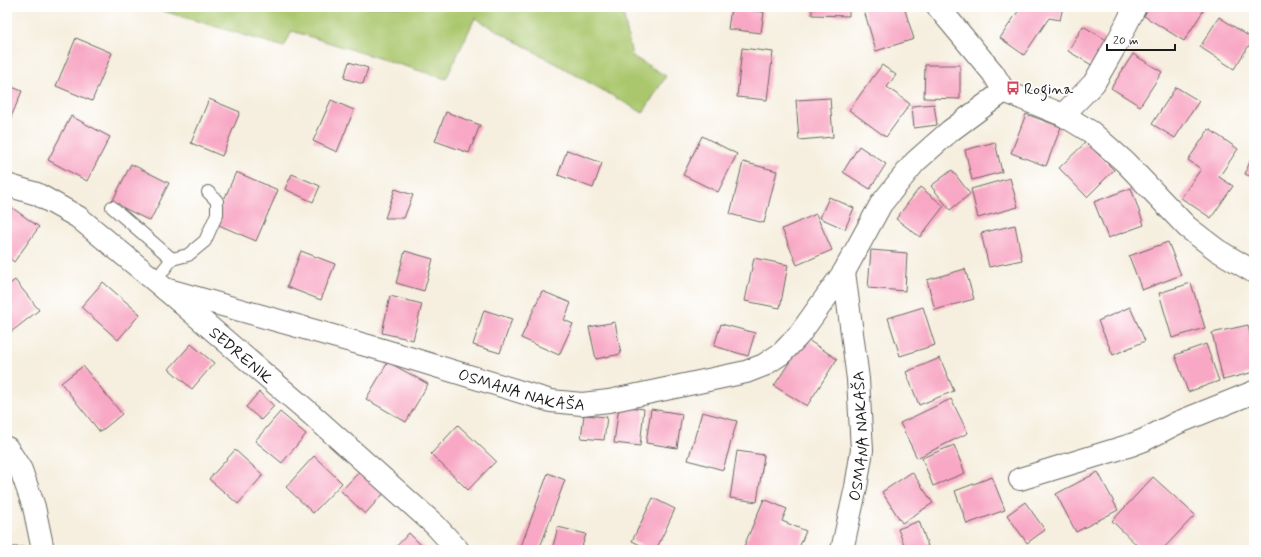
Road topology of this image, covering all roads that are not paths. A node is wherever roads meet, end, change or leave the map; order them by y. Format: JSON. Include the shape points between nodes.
{"nodes":[{"id":1,"x":938,"y":7,"type":"edge"},
{"id":2,"x":1135,"y":7,"type":"edge"},
{"id":3,"x":1004,"y":91,"type":"junction"},
{"id":4,"x":1063,"y":115,"type":"junction"},
{"id":5,"x":7,"y":185,"type":"edge"},
{"id":6,"x":208,"y":192,"type":"dead end"},
{"id":7,"x":112,"y":207,"type":"dead end"},
{"id":8,"x":172,"y":259,"type":"junction"},
{"id":9,"x":844,"y":272,"type":"junction"},
{"id":10,"x":1254,"y":272,"type":"edge"},
{"id":11,"x":160,"y":285,"type":"junction"},
{"id":12,"x":1254,"y":392,"type":"edge"},
{"id":13,"x":7,"y":448,"type":"edge"},
{"id":14,"x":1020,"y":479,"type":"dead end"},
{"id":15,"x":43,"y":550,"type":"edge"},
{"id":16,"x":458,"y":550,"type":"edge"},
{"id":17,"x":842,"y":550,"type":"edge"}],
"edges":[{"from":1,"to":3,"type":"street","via":[[993,73]]},
{"from":2,"to":4,"type":"street","via":[[1094,83]]},
{"from":3,"to":4,"type":"street"},
{"from":3,"to":9,"type":"street","name":"OSMANA NAKAŠA","via":[[950,131],[915,162],[881,204]]},
{"from":4,"to":10,"type":"street","via":[[1091,132],[1126,163],[1187,227],[1217,250]]},
{"from":5,"to":11,"type":"street","name":"SEDRENIK","via":[[37,194],[78,217]]},
{"from":6,"to":8,"type":"lane","via":[[217,201],[217,214],[205,241],[188,255]]},
{"from":7,"to":8,"type":"lane"},
{"from":8,"to":11,"type":"lane"},
{"from":9,"to":11,"type":"street","name":"OSMANA NAKAŠA","via":[[800,335],[764,365],[746,372],[609,401],[582,404],[551,401]]},
{"from":9,"to":17,"type":"street","name":"OSMANA NAKAŠA","via":[[858,379],[862,450]]},
{"from":11,"to":16,"type":"street","name":"SEDRENIK","via":[[311,414],[435,525]]},
{"from":12,"to":14,"type":"street","via":[[1177,422],[1131,445]]},
{"from":13,"to":15,"type":"street","via":[[22,470],[34,507]]}]}
